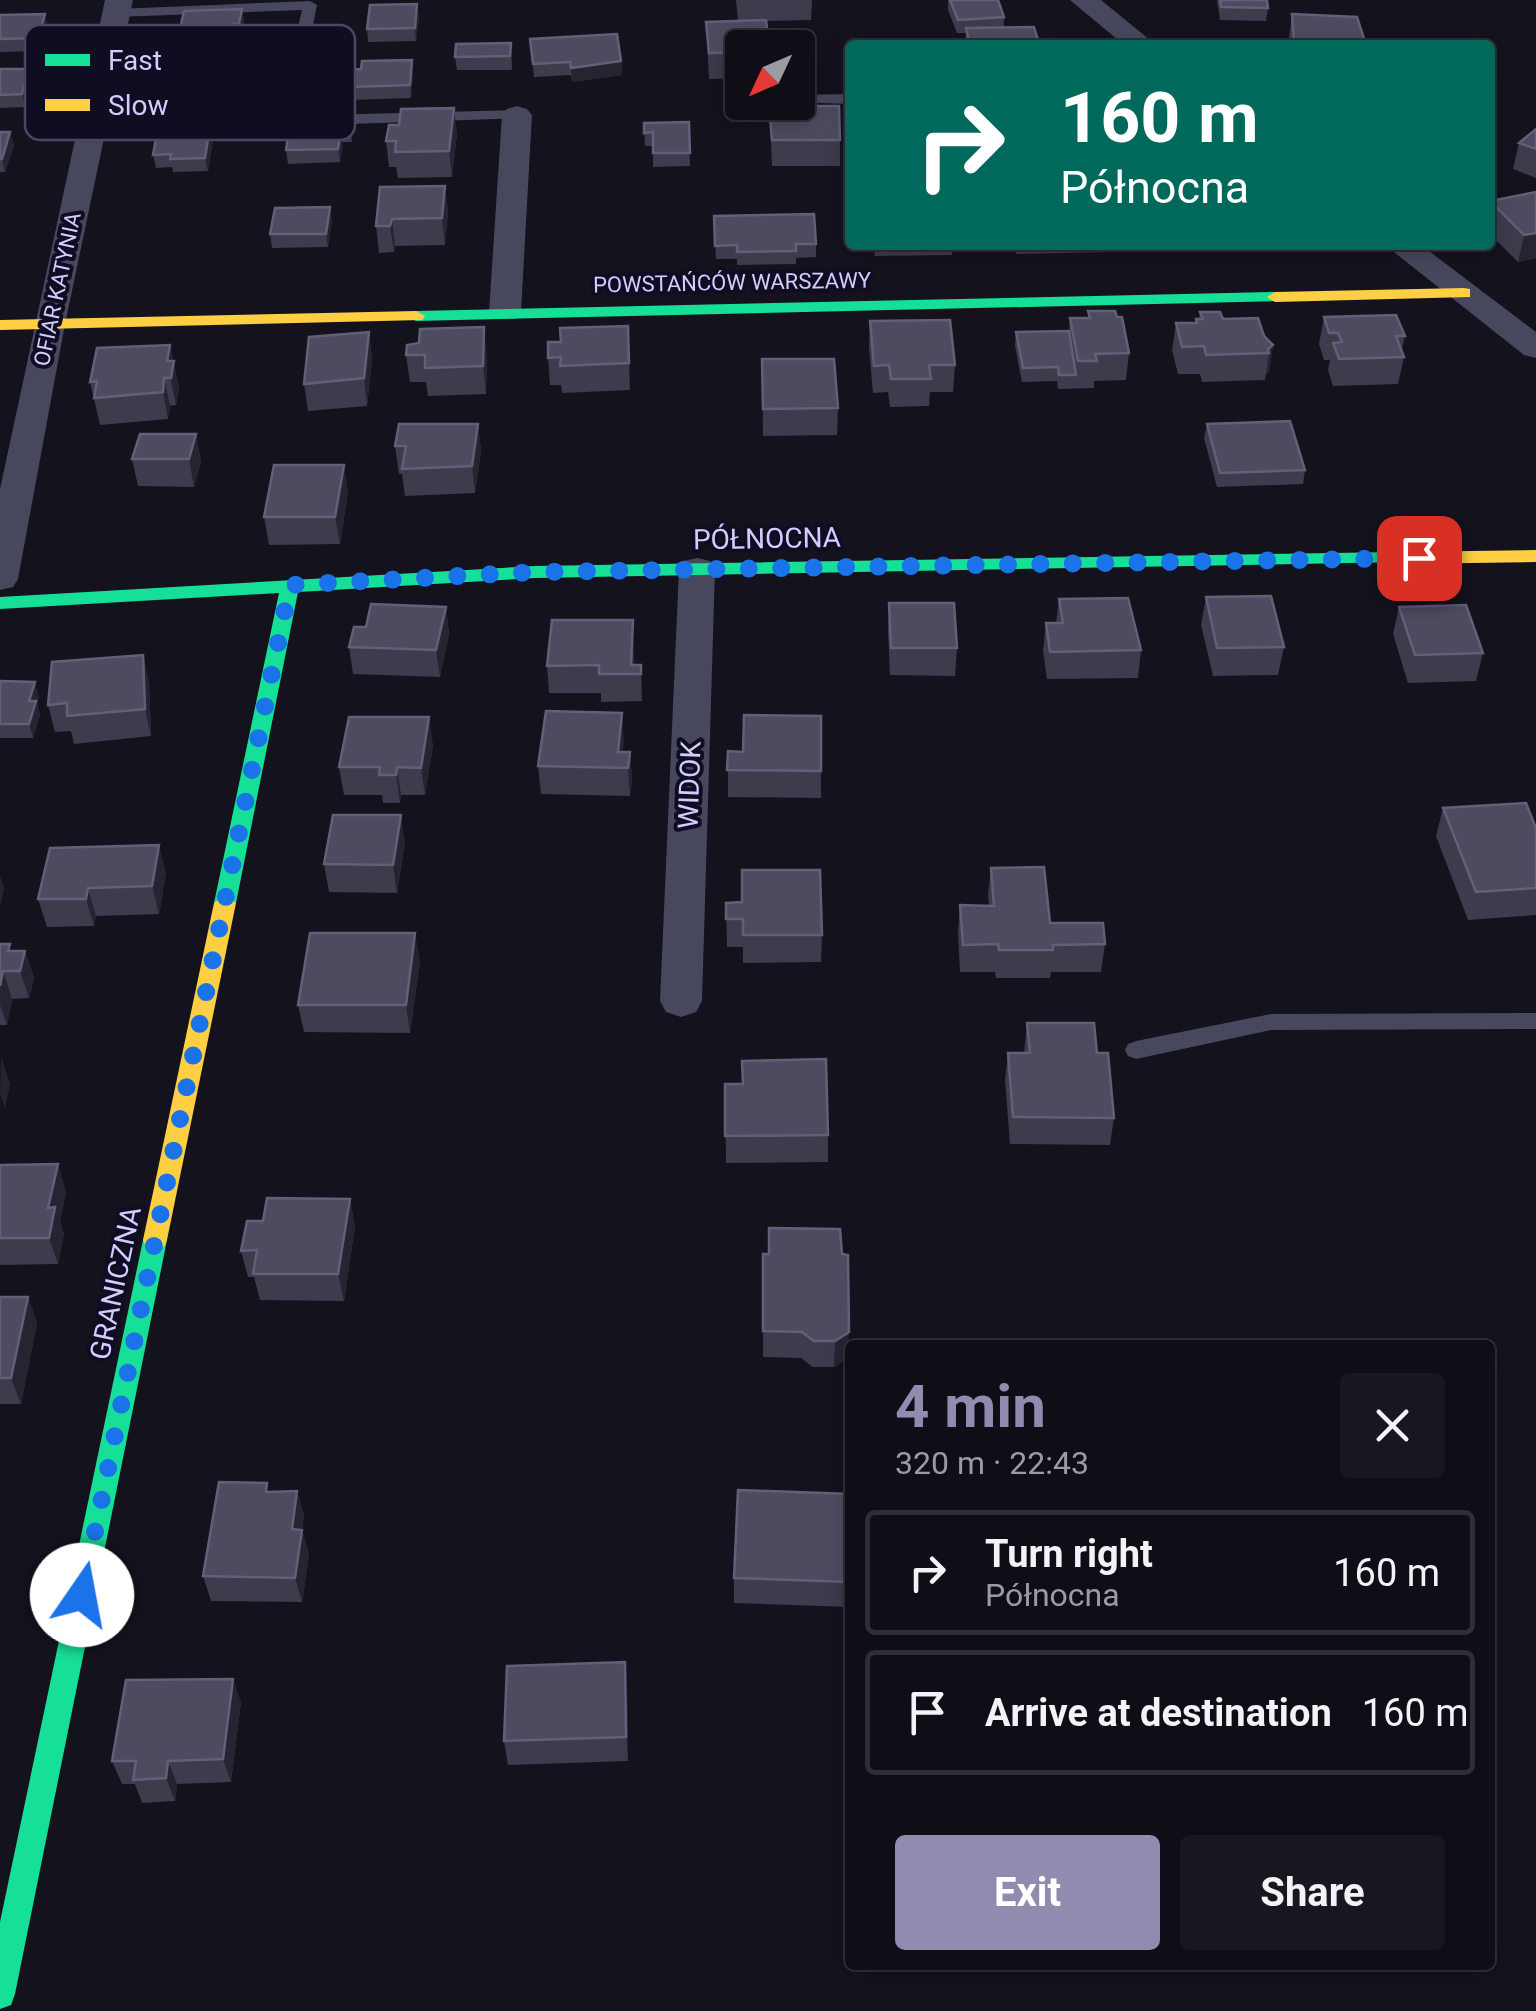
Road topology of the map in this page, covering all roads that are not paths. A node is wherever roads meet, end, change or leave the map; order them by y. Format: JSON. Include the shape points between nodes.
{"nodes":[{"id":1,"x":1084,"y":0,"type":"edge"},
{"id":2,"x":117,"y":7,"type":"edge"},
{"id":3,"x":306,"y":25,"type":"edge"},
{"id":4,"x":1136,"y":40,"type":"edge"},
{"id":5,"x":845,"y":99,"type":"edge"},
{"id":6,"x":815,"y":100,"type":"edge"},
{"id":7,"x":517,"y":115,"type":"joint"},
{"id":8,"x":355,"y":119,"type":"edge"},
{"id":9,"x":88,"y":140,"type":"edge"},
{"id":10,"x":1408,"y":250,"type":"edge"},
{"id":11,"x":1464,"y":294,"type":"junction"},
{"id":12,"x":505,"y":312,"type":"junction"},
{"id":13,"x":49,"y":324,"type":"junction"},
{"id":14,"x":0,"y":325,"type":"edge"},
{"id":15,"x":1536,"y":348,"type":"edge"},
{"id":16,"x":1536,"y":556,"type":"edge"},
{"id":17,"x":697,"y":570,"type":"junction"},
{"id":18,"x":0,"y":580,"type":"edge"},
{"id":19,"x":290,"y":585,"type":"junction"},
{"id":20,"x":0,"y":603,"type":"edge"},
{"id":21,"x":680,"y":1001,"type":"dead end"},
{"id":22,"x":1536,"y":1020,"type":"edge"},
{"id":23,"x":1136,"y":1050,"type":"dead end"},
{"id":24,"x":0,"y":1994,"type":"edge"}],
"edges":[{"from":1,"to":4,"type":"street"},
{"from":2,"to":3,"type":"lane","via":[[310,5]]},
{"from":5,"to":6,"type":"lane"},
{"from":7,"to":8,"type":"lane"},
{"from":7,"to":12,"type":"street"},
{"from":9,"to":13,"type":"street","name":"OFIAR KATYNIA"},
{"from":10,"to":11,"type":"street"},
{"from":11,"to":12,"type":"street","name":"POWSTAŃCÓW WARSZAWY"},
{"from":11,"to":15,"type":"street"},
{"from":12,"to":13,"type":"street","name":"POWSTAŃCÓW WARSZAWY"},
{"from":13,"to":14,"type":"street","name":"POWSTAŃCÓW WARSZAWY"},
{"from":13,"to":18,"type":"street","name":"OFIAR KATYNIA"},
{"from":16,"to":17,"type":"street","name":"PÓŁNOCNA"},
{"from":17,"to":19,"type":"street","name":"PÓŁNOCNA"},
{"from":17,"to":21,"type":"street","name":"WIDOK"},
{"from":19,"to":20,"type":"street","name":"PÓŁNOCNA"},
{"from":19,"to":24,"type":"street","name":"GRANICZNA"},
{"from":22,"to":23,"type":"lane","via":[[1271,1022]]}]}
